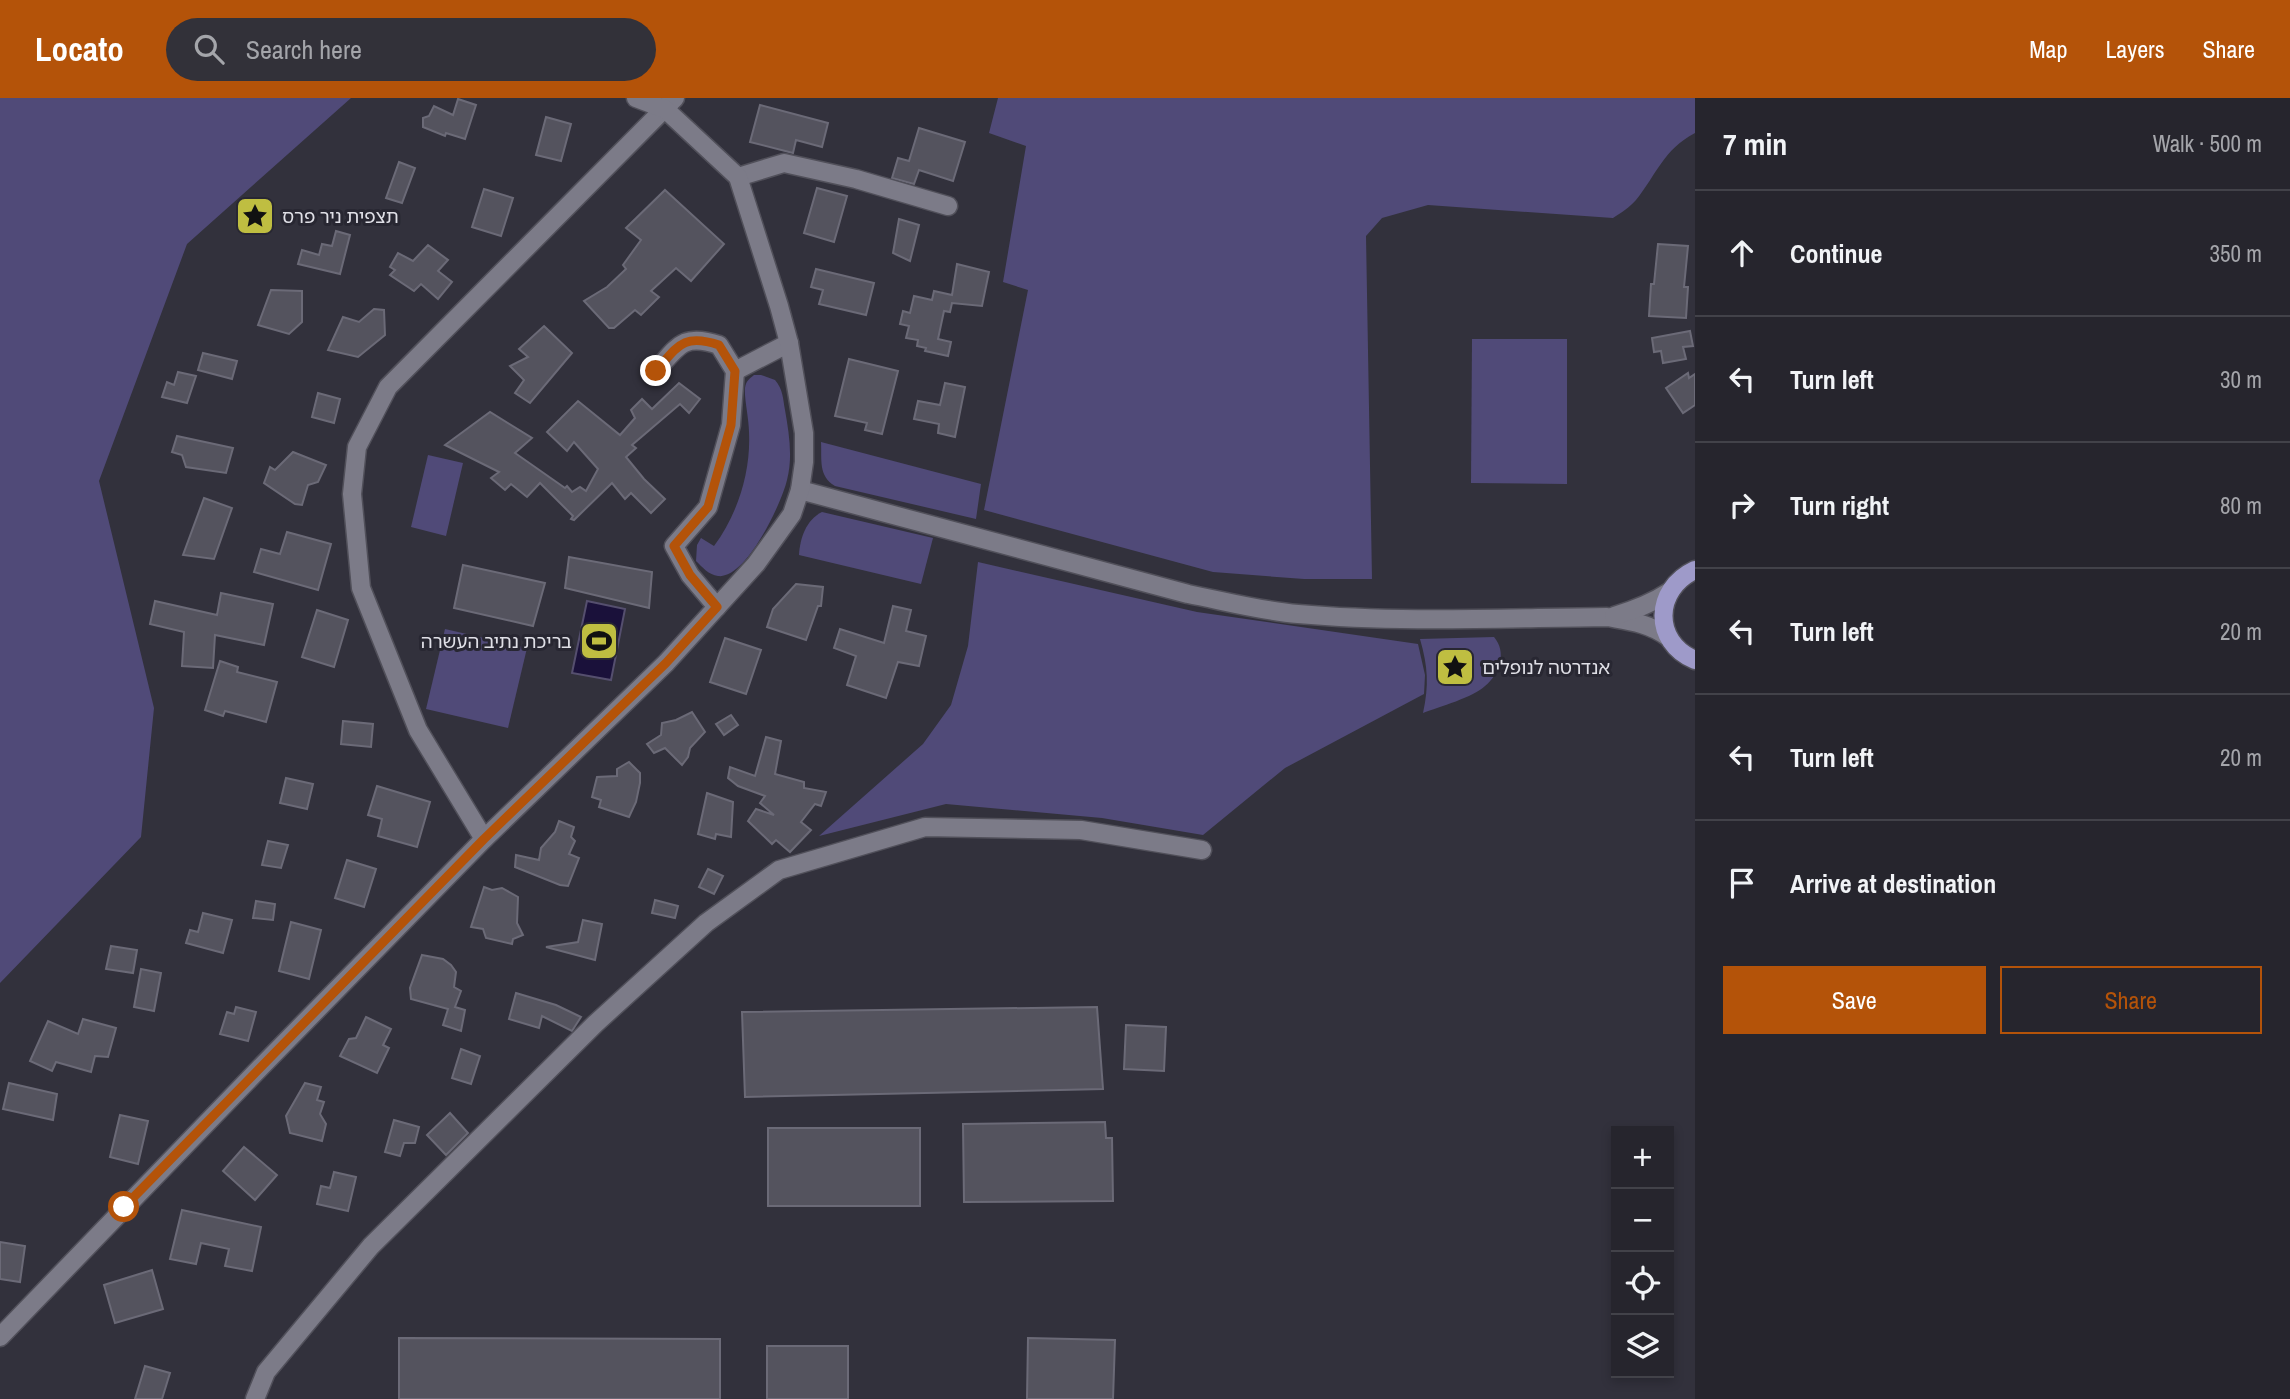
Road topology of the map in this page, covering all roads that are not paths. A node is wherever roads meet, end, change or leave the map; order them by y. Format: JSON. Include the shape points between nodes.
{"nodes":[{"id":1,"x":636,"y":98,"type":"edge"},
{"id":2,"x":670,"y":104,"type":"edge"},
{"id":3,"x":738,"y":177,"type":"junction"},
{"id":4,"x":948,"y":206,"type":"dead end"},
{"id":5,"x":789,"y":343,"type":"junction"},
{"id":6,"x":656,"y":371,"type":"dead end"},
{"id":7,"x":735,"y":371,"type":"junction"},
{"id":8,"x":800,"y":490,"type":"junction"},
{"id":9,"x":1695,"y":569,"type":"edge"},
{"id":10,"x":1669,"y":592,"type":"junction"},
{"id":11,"x":717,"y":607,"type":"junction"},
{"id":12,"x":1607,"y":617,"type":"junction"},
{"id":13,"x":1668,"y":636,"type":"junction"},
{"id":14,"x":1695,"y":660,"type":"edge"},
{"id":15,"x":484,"y":839,"type":"junction"},
{"id":16,"x":1202,"y":850,"type":"dead end"},
{"id":17,"x":0,"y":1337,"type":"edge"},
{"id":18,"x":255,"y":1399,"type":"edge"}],
"edges":[{"from":1,"to":2,"type":"street"},
{"from":2,"to":3,"type":"street"},
{"from":2,"to":15,"type":"street","via":[[388,387],[357,447],[352,494],[361,588],[418,730]]},
{"from":3,"to":4,"type":"street","via":[[784,163]]},
{"from":3,"to":5,"type":"street"},
{"from":5,"to":7,"type":"street"},
{"from":5,"to":8,"type":"street","via":[[804,433]]},
{"from":6,"to":7,"type":"street","via":[[679,345],[700,339],[719,345]]},
{"from":7,"to":11,"type":"street","via":[[731,425],[708,507],[674,546],[690,575]]},
{"from":8,"to":11,"type":"street","via":[[792,514]]},
{"from":8,"to":12,"type":"street","via":[[1161,587],[1294,614]]},
{"from":9,"to":10,"type":"main road"},
{"from":10,"to":12,"type":"street","via":[[1638,609]]},
{"from":10,"to":13,"type":"main road","via":[[1663,614]]},
{"from":11,"to":15,"type":"street","via":[[666,663]]},
{"from":12,"to":13,"type":"street","via":[[1640,623]]},
{"from":13,"to":14,"type":"main road","via":[[1676,648]]},
{"from":15,"to":17,"type":"street"},
{"from":16,"to":18,"type":"street","via":[[1081,830],[925,827],[779,870],[706,923],[595,1024],[371,1245],[266,1372]]}]}
